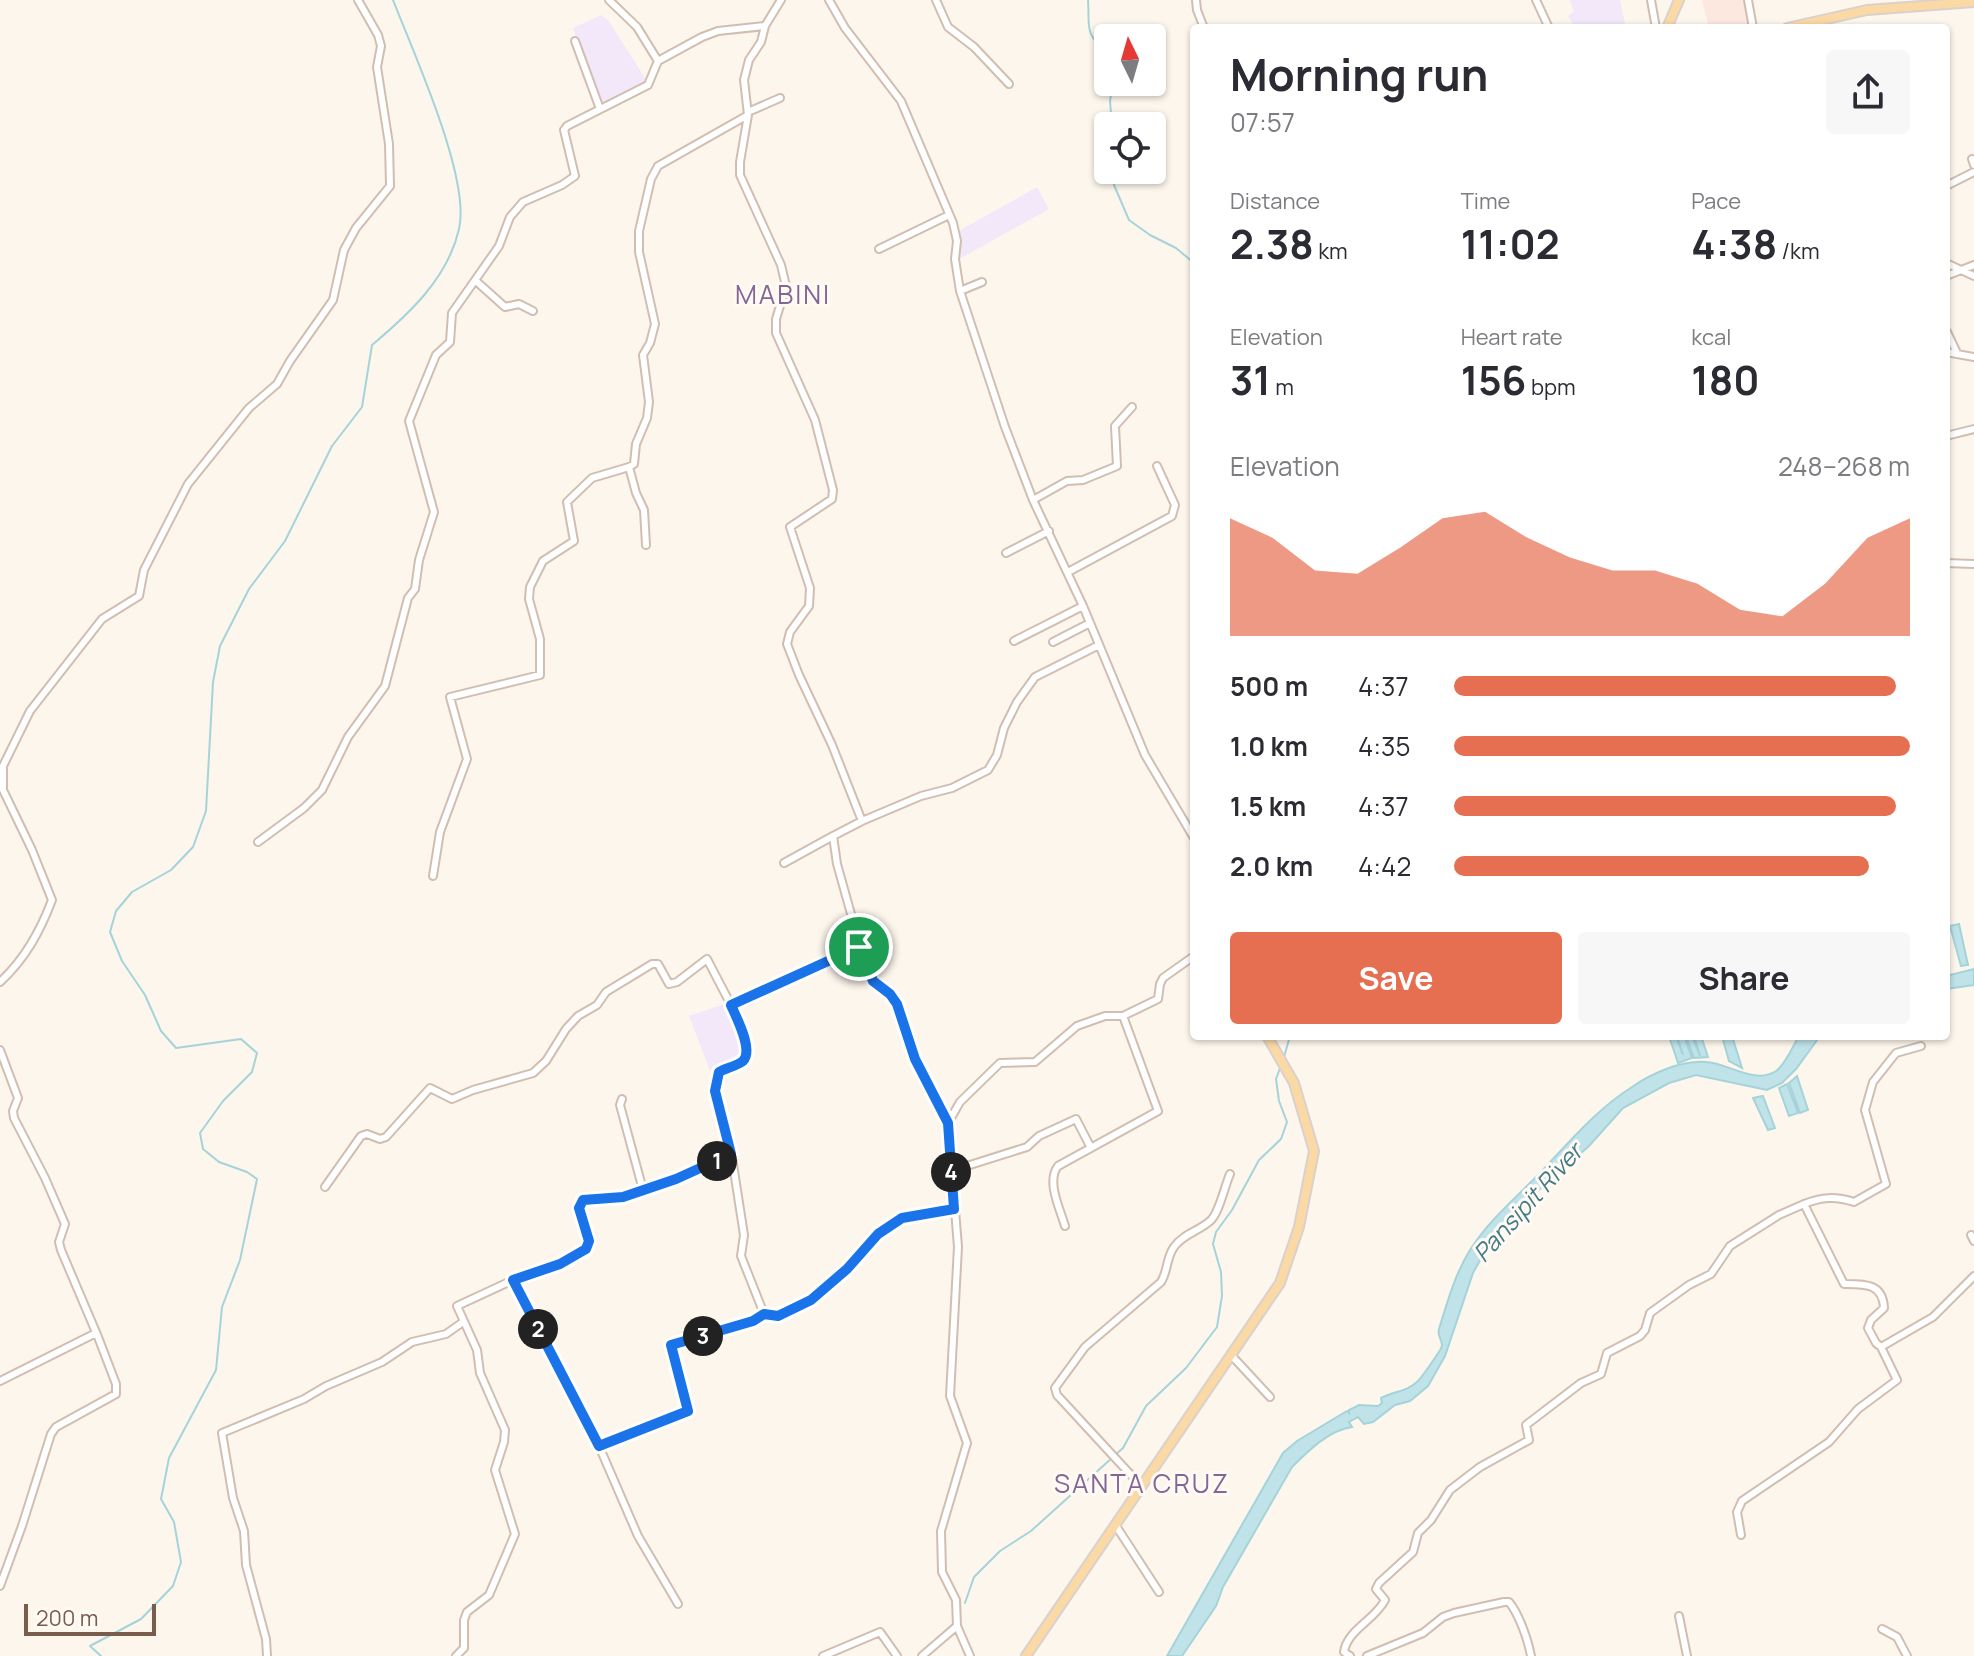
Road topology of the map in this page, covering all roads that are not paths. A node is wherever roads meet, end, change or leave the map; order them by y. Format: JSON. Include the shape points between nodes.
{"nodes":[{"id":1,"x":358,"y":0,"type":"edge"},
{"id":2,"x":609,"y":0,"type":"edge"},
{"id":3,"x":781,"y":0,"type":"edge"},
{"id":4,"x":829,"y":0,"type":"edge"},
{"id":5,"x":936,"y":0,"type":"edge"},
{"id":6,"x":1196,"y":0,"type":"edge"},
{"id":7,"x":1536,"y":0,"type":"edge"},
{"id":8,"x":1651,"y":0,"type":"edge"},
{"id":9,"x":1679,"y":0,"type":"edge"},
{"id":10,"x":1748,"y":0,"type":"edge"},
{"id":11,"x":1974,"y":2,"type":"edge"},
{"id":12,"x":1202,"y":24,"type":"edge"},
{"id":13,"x":1547,"y":24,"type":"edge"},
{"id":14,"x":1655,"y":24,"type":"edge"},
{"id":15,"x":1669,"y":24,"type":"edge"},
{"id":16,"x":1752,"y":24,"type":"edge"},
{"id":17,"x":1805,"y":24,"type":"edge"},
{"id":18,"x":765,"y":26,"type":"junction"},
{"id":19,"x":575,"y":41,"type":"dead end"},
{"id":20,"x":658,"y":61,"type":"junction"},
{"id":21,"x":1009,"y":84,"type":"dead end"},
{"id":22,"x":780,"y":98,"type":"dead end"},
{"id":23,"x":600,"y":109,"type":"junction"},
{"id":24,"x":748,"y":113,"type":"junction"},
{"id":25,"x":1974,"y":172,"type":"edge"},
{"id":26,"x":1950,"y":184,"type":"edge"},
{"id":27,"x":949,"y":215,"type":"junction"},
{"id":28,"x":879,"y":249,"type":"dead end"},
{"id":29,"x":1950,"y":265,"type":"edge"},
{"id":30,"x":1974,"y":265,"type":"edge"},
{"id":31,"x":1961,"y":271,"type":"junction"},
{"id":32,"x":1950,"y":275,"type":"edge"},
{"id":33,"x":1974,"y":276,"type":"edge"},
{"id":34,"x":476,"y":281,"type":"junction"},
{"id":35,"x":982,"y":282,"type":"dead end"},
{"id":36,"x":960,"y":291,"type":"junction"},
{"id":37,"x":533,"y":311,"type":"dead end"},
{"id":38,"x":1950,"y":338,"type":"edge"},
{"id":39,"x":1950,"y":352,"type":"edge"},
{"id":40,"x":1957,"y":353,"type":"junction"},
{"id":41,"x":1974,"y":357,"type":"edge"},
{"id":42,"x":1132,"y":407,"type":"dead end"},
{"id":43,"x":1974,"y":429,"type":"edge"},
{"id":44,"x":1950,"y":435,"type":"edge"},
{"id":45,"x":1157,"y":466,"type":"dead end"},
{"id":46,"x":629,"y":467,"type":"junction"},
{"id":47,"x":1033,"y":500,"type":"junction"},
{"id":48,"x":1049,"y":531,"type":"junction"},
{"id":49,"x":646,"y":545,"type":"dead end"},
{"id":50,"x":1006,"y":553,"type":"dead end"},
{"id":51,"x":1950,"y":563,"type":"edge"},
{"id":52,"x":1974,"y":564,"type":"edge"},
{"id":53,"x":1068,"y":572,"type":"junction"},
{"id":54,"x":1083,"y":606,"type":"junction"},
{"id":55,"x":1090,"y":623,"type":"junction"},
{"id":56,"x":1014,"y":641,"type":"dead end"},
{"id":57,"x":1053,"y":642,"type":"dead end"},
{"id":58,"x":1099,"y":645,"type":"junction"},
{"id":59,"x":862,"y":821,"type":"junction"},
{"id":60,"x":1190,"y":831,"type":"edge"},
{"id":61,"x":833,"y":836,"type":"junction"},
{"id":62,"x":258,"y":842,"type":"dead end"},
{"id":63,"x":784,"y":863,"type":"dead end"},
{"id":64,"x":433,"y":876,"type":"dead end"},
{"id":65,"x":859,"y":947,"type":"junction"},
{"id":66,"x":1190,"y":959,"type":"edge"},
{"id":67,"x":0,"y":982,"type":"edge"},
{"id":68,"x":731,"y":1005,"type":"junction"},
{"id":69,"x":1123,"y":1016,"type":"junction"},
{"id":70,"x":1269,"y":1040,"type":"edge"},
{"id":71,"x":1921,"y":1046,"type":"dead end"},
{"id":72,"x":0,"y":1050,"type":"edge"},
{"id":73,"x":622,"y":1099,"type":"dead end"},
{"id":74,"x":948,"y":1123,"type":"junction"},
{"id":75,"x":1091,"y":1148,"type":"junction"},
{"id":76,"x":731,"y":1154,"type":"junction"},
{"id":77,"x":951,"y":1171,"type":"junction"},
{"id":78,"x":1230,"y":1174,"type":"dead end"},
{"id":79,"x":325,"y":1187,"type":"dead end"},
{"id":80,"x":643,"y":1190,"type":"junction"},
{"id":81,"x":1804,"y":1204,"type":"junction"},
{"id":82,"x":954,"y":1209,"type":"junction"},
{"id":83,"x":1065,"y":1226,"type":"dead end"},
{"id":84,"x":1974,"y":1276,"type":"edge"},
{"id":85,"x":513,"y":1280,"type":"junction"},
{"id":86,"x":764,"y":1314,"type":"junction"},
{"id":87,"x":463,"y":1322,"type":"junction"},
{"id":88,"x":96,"y":1333,"type":"junction"},
{"id":89,"x":1881,"y":1347,"type":"junction"},
{"id":90,"x":1232,"y":1356,"type":"junction"},
{"id":91,"x":0,"y":1381,"type":"edge"},
{"id":92,"x":1270,"y":1397,"type":"dead end"},
{"id":93,"x":599,"y":1446,"type":"junction"},
{"id":94,"x":1142,"y":1487,"type":"junction"},
{"id":95,"x":1116,"y":1526,"type":"junction"},
{"id":96,"x":1741,"y":1535,"type":"dead end"},
{"id":97,"x":0,"y":1586,"type":"edge"},
{"id":98,"x":1159,"y":1592,"type":"dead end"},
{"id":99,"x":678,"y":1604,"type":"dead end"},
{"id":100,"x":1679,"y":1616,"type":"dead end"},
{"id":101,"x":957,"y":1626,"type":"junction"},
{"id":102,"x":1882,"y":1629,"type":"dead end"},
{"id":103,"x":267,"y":1656,"type":"edge"},
{"id":104,"x":456,"y":1656,"type":"edge"},
{"id":105,"x":823,"y":1656,"type":"edge"},
{"id":106,"x":897,"y":1656,"type":"edge"},
{"id":107,"x":922,"y":1656,"type":"edge"},
{"id":108,"x":970,"y":1656,"type":"edge"},
{"id":109,"x":1026,"y":1656,"type":"edge"},
{"id":110,"x":1350,"y":1656,"type":"edge"},
{"id":111,"x":1367,"y":1656,"type":"edge"},
{"id":112,"x":1531,"y":1656,"type":"edge"},
{"id":113,"x":1687,"y":1656,"type":"edge"},
{"id":114,"x":1907,"y":1656,"type":"edge"}],
"edges":[{"from":1,"to":67,"type":"street","via":[[381,46],[377,67],[390,186],[356,228],[344,250],[333,300],[277,384],[249,408],[188,484],[149,559],[139,596],[102,619],[30,711],[3,766],[3,790],[52,900],[38,935]]},
{"from":2,"to":20,"type":"street","via":[[637,27]]},
{"from":3,"to":18,"type":"street"},
{"from":4,"to":27,"type":"street","via":[[901,101]]},
{"from":5,"to":21,"type":"street","via":[[948,27]]},
{"from":6,"to":12,"type":"street"},
{"from":7,"to":13,"type":"street"},
{"from":8,"to":14,"type":"street"},
{"from":9,"to":15,"type":"main road"},
{"from":10,"to":16,"type":"street"},
{"from":11,"to":17,"type":"main road","via":[[1867,10]]},
{"from":18,"to":20,"type":"street","via":[[718,31]]},
{"from":18,"to":24,"type":"street","via":[[744,80]]},
{"from":19,"to":23,"type":"street"},
{"from":20,"to":23,"type":"street","via":[[648,85]]},
{"from":22,"to":24,"type":"street"},
{"from":23,"to":34,"type":"street","via":[[564,130],[575,176],[523,202]]},
{"from":24,"to":46,"type":"street","via":[[658,166],[651,179],[639,245],[655,324],[643,355],[647,418]]},
{"from":24,"to":59,"type":"street","via":[[740,175],[781,265],[786,286],[776,333],[815,420],[833,490],[832,499],[790,527],[810,588],[809,606],[787,644]]},
{"from":25,"to":26,"type":"street"},
{"from":27,"to":28,"type":"street"},
{"from":27,"to":36,"type":"street","via":[[957,241]]},
{"from":29,"to":31,"type":"street"},
{"from":30,"to":31,"type":"street"},
{"from":31,"to":32,"type":"street"},
{"from":31,"to":33,"type":"street"},
{"from":34,"to":37,"type":"street","via":[[505,307],[519,304]]},
{"from":34,"to":62,"type":"street","via":[[452,313],[450,342],[436,355],[409,421],[434,512],[385,686],[348,737],[322,790]]},
{"from":35,"to":36,"type":"street"},
{"from":36,"to":47,"type":"street"},
{"from":38,"to":40,"type":"street"},
{"from":39,"to":40,"type":"street"},
{"from":40,"to":41,"type":"street"},
{"from":42,"to":47,"type":"street","via":[[1115,426],[1117,466],[1067,481]]},
{"from":43,"to":44,"type":"street"},
{"from":45,"to":53,"type":"street","via":[[1175,505],[1172,516]]},
{"from":46,"to":49,"type":"street","via":[[644,510]]},
{"from":46,"to":64,"type":"street","via":[[592,478],[567,502],[574,541],[547,557],[534,579],[528,595],[540,639],[540,675],[450,697],[467,759],[440,832]]},
{"from":47,"to":48,"type":"street"},
{"from":48,"to":50,"type":"street"},
{"from":48,"to":53,"type":"street"},
{"from":51,"to":52,"type":"street"},
{"from":53,"to":54,"type":"street"},
{"from":54,"to":55,"type":"street"},
{"from":54,"to":56,"type":"street"},
{"from":55,"to":57,"type":"street"},
{"from":55,"to":58,"type":"street"},
{"from":58,"to":59,"type":"street","via":[[1035,677],[1017,702],[988,770]]},
{"from":58,"to":60,"type":"street","via":[[1145,755]]},
{"from":59,"to":61,"type":"street"},
{"from":61,"to":63,"type":"street"},
{"from":61,"to":65,"type":"street"},
{"from":65,"to":68,"type":"street"},
{"from":65,"to":74,"type":"street","via":[[873,981],[897,1004],[915,1059]]},
{"from":66,"to":69,"type":"street","via":[[1163,978],[1158,999]]},
{"from":68,"to":76,"type":"street","via":[[746,1055],[719,1072],[715,1091]]},
{"from":68,"to":79,"type":"street","via":[[707,959],[669,984],[658,964],[652,964],[578,1016],[533,1073],[452,1099],[430,1088],[386,1137],[361,1136]]},
{"from":69,"to":74,"type":"street","via":[[1077,1026],[1035,1062],[1000,1063],[960,1102]]},
{"from":69,"to":75,"type":"street","via":[[1158,1111]]},
{"from":70,"to":90,"type":"main road","via":[[1294,1083],[1314,1151],[1299,1227],[1280,1283]]},
{"from":71,"to":81,"type":"street","via":[[1896,1053],[1873,1082],[1865,1110],[1886,1184],[1854,1202],[1837,1197]]},
{"from":72,"to":88,"type":"street","via":[[18,1098],[14,1118],[65,1224],[61,1250]]},
{"from":73,"to":80,"type":"street"},
{"from":74,"to":77,"type":"street"},
{"from":75,"to":77,"type":"street","via":[[1076,1119],[1027,1147]]},
{"from":75,"to":83,"type":"street","via":[[1053,1172]]},
{"from":76,"to":80,"type":"street"},
{"from":76,"to":86,"type":"street","via":[[744,1235],[741,1256]]},
{"from":77,"to":82,"type":"street"},
{"from":78,"to":94,"type":"street","via":[[1211,1221],[1175,1245],[1161,1282],[1085,1347],[1055,1388]]},
{"from":80,"to":85,"type":"street","via":[[583,1200],[579,1208],[589,1241],[586,1249]]},
{"from":81,"to":89,"type":"street","via":[[1844,1284],[1870,1284],[1879,1290],[1884,1308],[1868,1328]]},
{"from":81,"to":110,"type":"street","via":[[1730,1246],[1711,1274],[1650,1313],[1640,1336],[1607,1353],[1601,1374],[1526,1425],[1529,1440],[1450,1490],[1418,1533],[1413,1552],[1379,1583],[1376,1589],[1385,1600],[1348,1639],[1344,1652]]},
{"from":82,"to":86,"type":"street","via":[[902,1218],[878,1234],[811,1300],[778,1316]]},
{"from":82,"to":101,"type":"street","via":[[958,1247],[950,1396],[967,1443],[941,1531],[941,1554],[942,1572],[956,1600]]},
{"from":84,"to":89,"type":"street","via":[[1933,1317]]},
{"from":85,"to":87,"type":"street","via":[[458,1305]]},
{"from":85,"to":93,"type":"street"},
{"from":86,"to":93,"type":"street","via":[[671,1345],[688,1411]]},
{"from":87,"to":103,"type":"street","via":[[446,1334],[412,1342],[304,1399],[223,1431]]},
{"from":87,"to":104,"type":"street","via":[[505,1430],[495,1470],[515,1534],[489,1595],[467,1612],[464,1648]]},
{"from":88,"to":91,"type":"street"},
{"from":88,"to":97,"type":"street","via":[[116,1394],[51,1434]]},
{"from":89,"to":96,"type":"street","via":[[1897,1380],[1858,1409],[1829,1442],[1742,1501],[1737,1512]]},
{"from":90,"to":92,"type":"street"},
{"from":90,"to":94,"type":"main road"},
{"from":93,"to":99,"type":"street","via":[[638,1536]]},
{"from":94,"to":95,"type":"main road"},
{"from":95,"to":98,"type":"street"},
{"from":95,"to":109,"type":"main road"},
{"from":100,"to":113,"type":"street"},
{"from":101,"to":107,"type":"street"},
{"from":101,"to":108,"type":"street"},
{"from":102,"to":114,"type":"street","via":[[1897,1637]]},
{"from":105,"to":106,"type":"street","via":[[880,1632]]},
{"from":111,"to":112,"type":"street","via":[[1423,1633],[1443,1617],[1509,1602]]}]}
